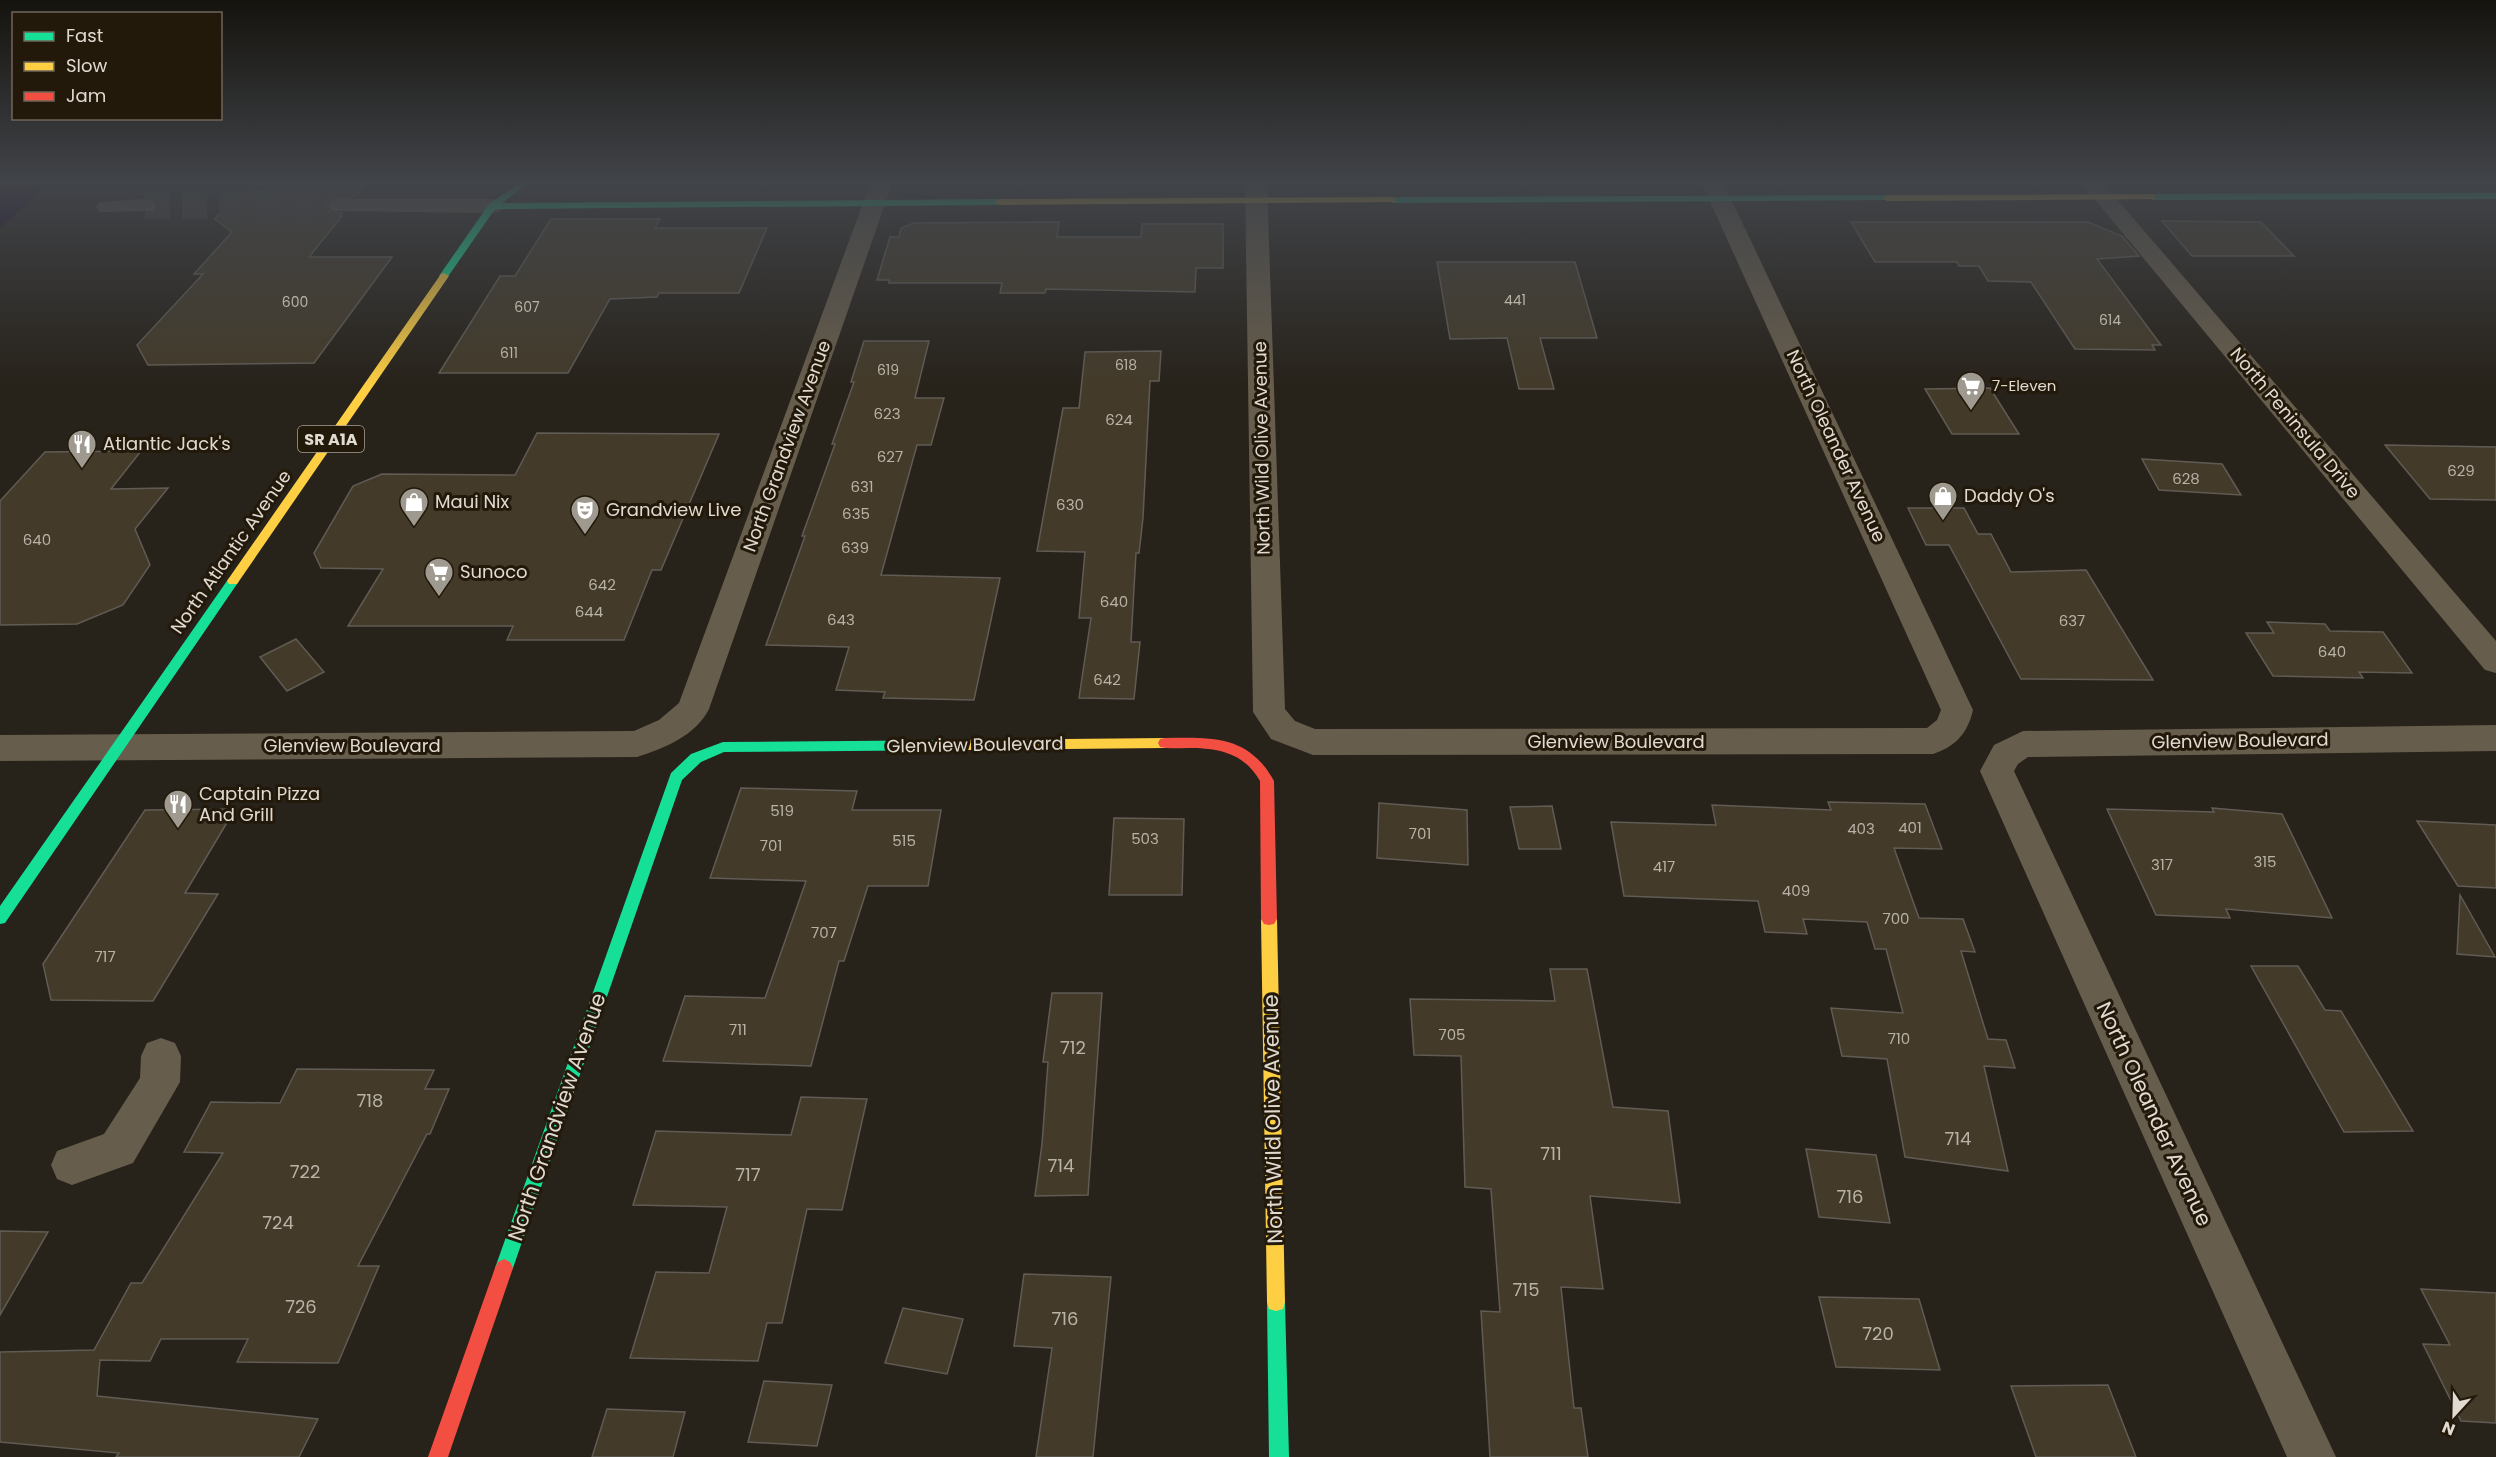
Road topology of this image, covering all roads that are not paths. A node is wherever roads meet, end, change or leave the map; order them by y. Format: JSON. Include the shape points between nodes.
{"nodes":[{"id":1,"x":455,"y":252,"type":"edge"},
{"id":2,"x":857,"y":252,"type":"edge"},
{"id":3,"x":1257,"y":252,"type":"edge"},
{"id":4,"x":1745,"y":252,"type":"edge"},
{"id":5,"x":2151,"y":252,"type":"edge"},
{"id":6,"x":2496,"y":662,"type":"edge"},
{"id":7,"x":693,"y":709,"type":"joint"},
{"id":8,"x":1957,"y":710,"type":"joint"},
{"id":9,"x":1269,"y":712,"type":"joint"},
{"id":10,"x":2496,"y":738,"type":"edge"},
{"id":11,"x":117,"y":747,"type":"junction"},
{"id":12,"x":0,"y":748,"type":"edge"},
{"id":13,"x":1997,"y":771,"type":"joint"},
{"id":14,"x":676,"y":777,"type":"joint"},
{"id":15,"x":1267,"y":781,"type":"joint"},
{"id":16,"x":0,"y":918,"type":"edge"},
{"id":17,"x":161,"y":1056,"type":"dead end"},
{"id":18,"x":72,"y":1165,"type":"dead end"},
{"id":19,"x":438,"y":1457,"type":"edge"},
{"id":20,"x":1279,"y":1457,"type":"edge"},
{"id":21,"x":2312,"y":1457,"type":"edge"}],
"edges":[{"from":1,"to":11,"type":"main road","name":"North Atlantic Avenue","number":"SR A1A"},
{"from":2,"to":7,"type":"street","name":"North Grandview Avenue"},
{"from":3,"to":9,"type":"street","name":"North Wild Olive Avenue"},
{"from":4,"to":8,"type":"street","name":"North Oleander Avenue"},
{"from":5,"to":6,"type":"street","name":"North Peninsula Drive"},
{"from":7,"to":11,"type":"street","name":"Glenview Boulevard","via":[[671,729],[637,744]]},
{"from":8,"to":9,"type":"street","name":"Glenview Boulevard","via":[[1948,732],[1933,741],[1313,742],[1283,730]]},
{"from":10,"to":13,"type":"street","name":"Glenview Boulevard","via":[[2023,744],[2007,752]]},
{"from":11,"to":12,"type":"street","name":"Glenview Boulevard"},
{"from":11,"to":16,"type":"main road","name":"North Atlantic Avenue","number":"SR A1A"},
{"from":13,"to":21,"type":"street","name":"North Oleander Avenue"},
{"from":14,"to":15,"type":"main road","name":"Glenview Boulevard","via":[[696,758],[723,747],[1213,743],[1236,747],[1248,755],[1264,771]]},
{"from":14,"to":19,"type":"main road","name":"North Grandview Avenue"},
{"from":15,"to":20,"type":"main road","name":"North Wild Olive Avenue"},
{"from":17,"to":18,"type":"street","via":[[160,1082],[118,1149]]}]}
